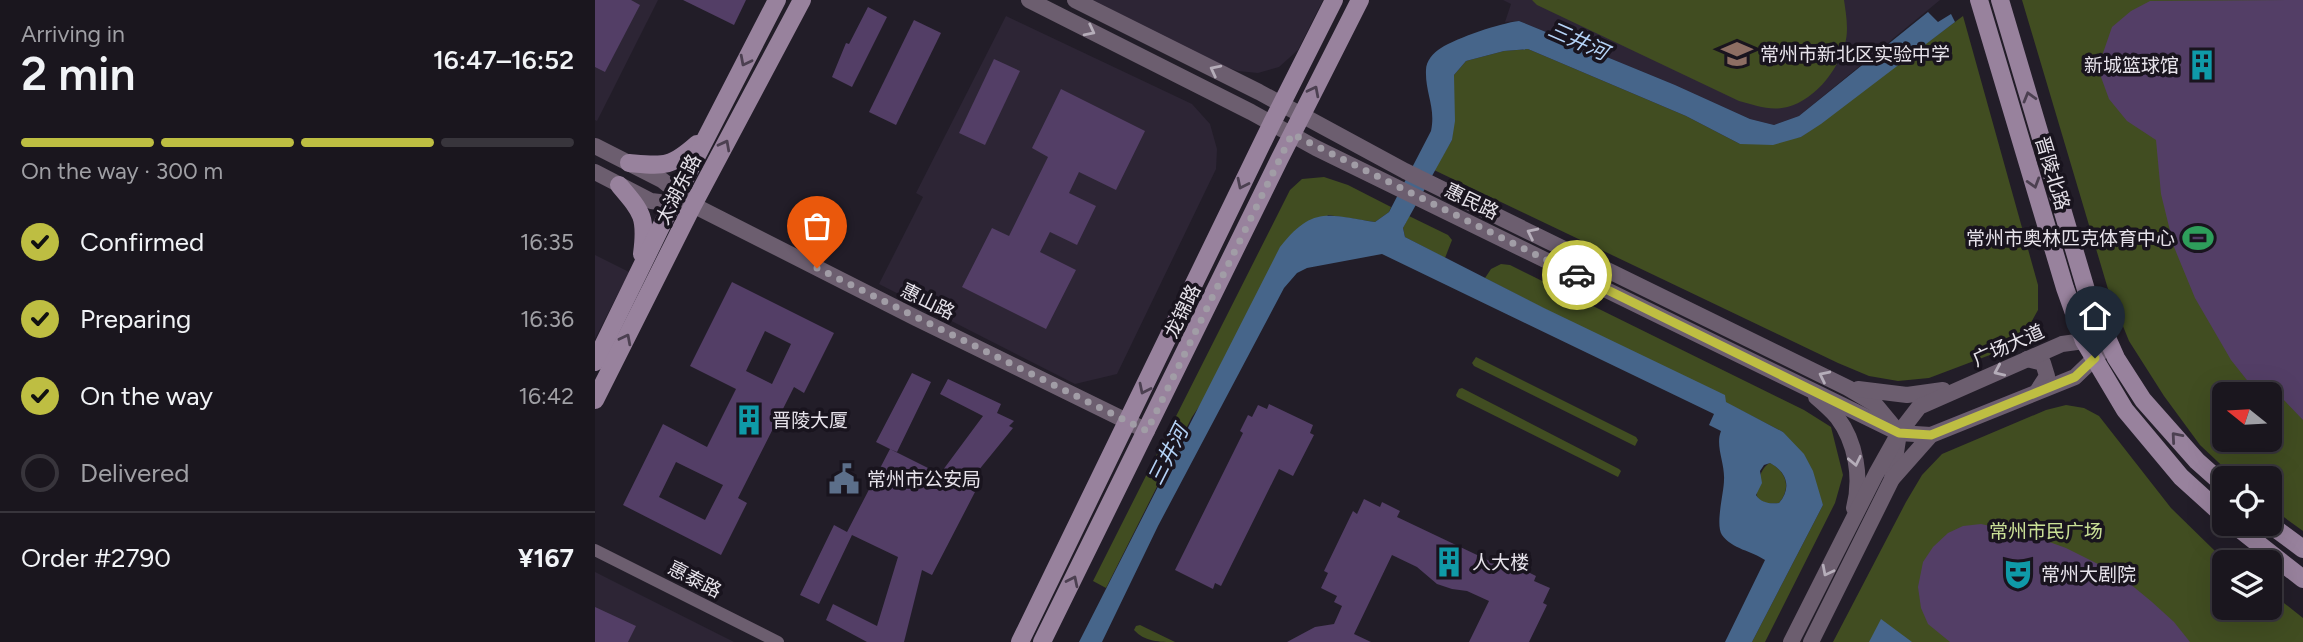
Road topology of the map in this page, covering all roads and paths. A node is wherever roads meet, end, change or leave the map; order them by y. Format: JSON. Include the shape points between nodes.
{"nodes":[{"id":1,"x":776,"y":0,"type":"edge"},
{"id":2,"x":802,"y":0,"type":"edge"},
{"id":3,"x":1030,"y":0,"type":"edge"},
{"id":4,"x":1075,"y":0,"type":"edge"},
{"id":5,"x":1334,"y":0,"type":"edge"},
{"id":6,"x":1360,"y":0,"type":"edge"},
{"id":7,"x":1979,"y":0,"type":"edge"},
{"id":8,"x":2000,"y":0,"type":"edge"},
{"id":9,"x":1281,"y":105,"type":"junction"},
{"id":10,"x":1301,"y":116,"type":"junction"},
{"id":11,"x":1272,"y":123,"type":"junction"},
{"id":12,"x":708,"y":134,"type":"junction"},
{"id":13,"x":1292,"y":134,"type":"junction"},
{"id":14,"x":595,"y":146,"type":"edge"},
{"id":15,"x":629,"y":163,"type":"junction"},
{"id":16,"x":595,"y":172,"type":"edge"},
{"id":17,"x":619,"y":185,"type":"junction"},
{"id":18,"x":675,"y":199,"type":"junction"},
{"id":19,"x":693,"y":205,"type":"junction"},
{"id":20,"x":641,"y":267,"type":"junction"},
{"id":21,"x":2084,"y":341,"type":"junction"},
{"id":22,"x":2110,"y":344,"type":"junction"},
{"id":23,"x":2095,"y":358,"type":"junction"},
{"id":24,"x":2027,"y":359,"type":"junction"},
{"id":25,"x":595,"y":362,"type":"edge"},
{"id":26,"x":1804,"y":386,"type":"junction"},
{"id":27,"x":1966,"y":386,"type":"junction"},
{"id":28,"x":1848,"y":388,"type":"junction"},
{"id":29,"x":2038,"y":390,"type":"junction"},
{"id":30,"x":595,"y":400,"type":"edge"},
{"id":31,"x":1128,"y":422,"type":"junction"},
{"id":32,"x":1147,"y":431,"type":"junction"},
{"id":33,"x":1899,"y":433,"type":"junction"},
{"id":34,"x":1931,"y":435,"type":"junction"},
{"id":35,"x":2212,"y":474,"type":"edge"},
{"id":36,"x":1892,"y":479,"type":"junction"},
{"id":37,"x":2212,"y":505,"type":"edge"},
{"id":38,"x":1849,"y":528,"type":"junction"},
{"id":39,"x":2282,"y":533,"type":"edge"},
{"id":40,"x":2248,"y":536,"type":"edge"},
{"id":41,"x":2303,"y":549,"type":"edge"},
{"id":42,"x":595,"y":550,"type":"edge"},
{"id":43,"x":2303,"y":579,"type":"edge"},
{"id":44,"x":778,"y":642,"type":"edge"},
{"id":45,"x":1020,"y":642,"type":"edge"},
{"id":46,"x":1042,"y":642,"type":"edge"},
{"id":47,"x":1791,"y":642,"type":"edge"},
{"id":48,"x":1811,"y":642,"type":"edge"}],
"edges":[{"from":1,"to":12,"type":"main road","name":"太湖东路","one_way":true},
{"from":19,"to":2,"type":"main road","name":"太湖东路","one_way":true},
{"from":3,"to":11,"type":"street","name":"惠民路","one_way":true},
{"from":9,"to":4,"type":"street","name":"惠民路","one_way":true},
{"from":5,"to":9,"type":"main road","name":"龙锦路"},
{"from":10,"to":6,"type":"main road","name":"龙锦路","one_way":true},
{"from":7,"to":21,"type":"main road","name":"晋陵北路","one_way":true},
{"from":22,"to":8,"type":"main road","name":"晋陵北路","one_way":true,"via":[[2087,293]]},
{"from":9,"to":10,"type":"street","name":"惠民路"},
{"from":9,"to":11,"type":"main road","name":"龙锦路"},
{"from":10,"to":13,"type":"main road","name":"龙锦路"},
{"from":28,"to":10,"type":"street","name":"惠民路","one_way":true},
{"from":11,"to":13,"type":"street","name":"惠民路"},
{"from":11,"to":31,"type":"main road","name":"龙锦路","one_way":true},
{"from":12,"to":15,"type":"main road","via":[[682,158],[664,166]]},
{"from":12,"to":18,"type":"main road","name":"太湖东路"},
{"from":13,"to":26,"type":"street","name":"惠民路"},
{"from":13,"to":32,"type":"main road","name":"龙锦路"},
{"from":14,"to":15,"type":"street","name":"惠山路"},
{"from":15,"to":18,"type":"street","name":"惠山路","via":[[662,180]]},
{"from":16,"to":17,"type":"street","name":"惠山路"},
{"from":17,"to":18,"type":"street","name":"惠山路","via":[[651,201]]},
{"from":17,"to":20,"type":"main road","via":[[640,209],[645,231]]},
{"from":18,"to":19,"type":"street","name":"惠山路"},
{"from":18,"to":20,"type":"main road","name":"太湖东路"},
{"from":30,"to":19,"type":"main road","name":"太湖东路","one_way":true},
{"from":19,"to":31,"type":"street","name":"惠山路"},
{"from":20,"to":25,"type":"main road","name":"太湖东路"},
{"from":21,"to":22,"type":"street","name":"广场大道"},
{"from":21,"to":23,"type":"main road","name":"晋陵北路"},
{"from":21,"to":24,"type":"street","name":"广场大道","via":[[2062,344]]},
{"from":22,"to":23,"type":"street"},
{"from":35,"to":22,"type":"main road","name":"晋陵北路","one_way":true,"via":[[2143,400]]},
{"from":23,"to":29,"type":"street","via":[[2075,377]]},
{"from":23,"to":37,"type":"main road","name":"晋陵北路","via":[[2125,410],[2181,477]]},
{"from":24,"to":27,"type":"street","name":"广场大道","one_way":true},
{"from":24,"to":29,"type":"street","via":[[2043,363],[2047,376]]},
{"from":26,"to":33,"type":"street","name":"惠民路"},
{"from":26,"to":38,"type":"street","one_way":true,"via":[[1837,416],[1850,440],[1857,470]]},
{"from":27,"to":28,"type":"street","via":[[1907,395]]},
{"from":27,"to":33,"type":"street","name":"广场大道","via":[[1919,407]]},
{"from":28,"to":33,"type":"street","name":"惠民路","via":[[1875,404]]},
{"from":29,"to":34,"type":"street"},
{"from":31,"to":32,"type":"street","name":"惠山路"},
{"from":31,"to":45,"type":"main road","name":"龙锦路"},
{"from":46,"to":32,"type":"main road","name":"龙锦路","one_way":true},
{"from":33,"to":34,"type":"street","name":"惠民路"},
{"from":33,"to":36,"type":"street"},
{"from":33,"to":38,"type":"street","name":"广场大道"},
{"from":34,"to":36,"type":"street"},
{"from":36,"to":48,"type":"street"},
{"from":38,"to":47,"type":"street","name":"广场大道","one_way":true},
{"from":39,"to":41,"type":"main road"},
{"from":40,"to":43,"type":"main road"},
{"from":42,"to":44,"type":"street","name":"惠泰路"}]}
